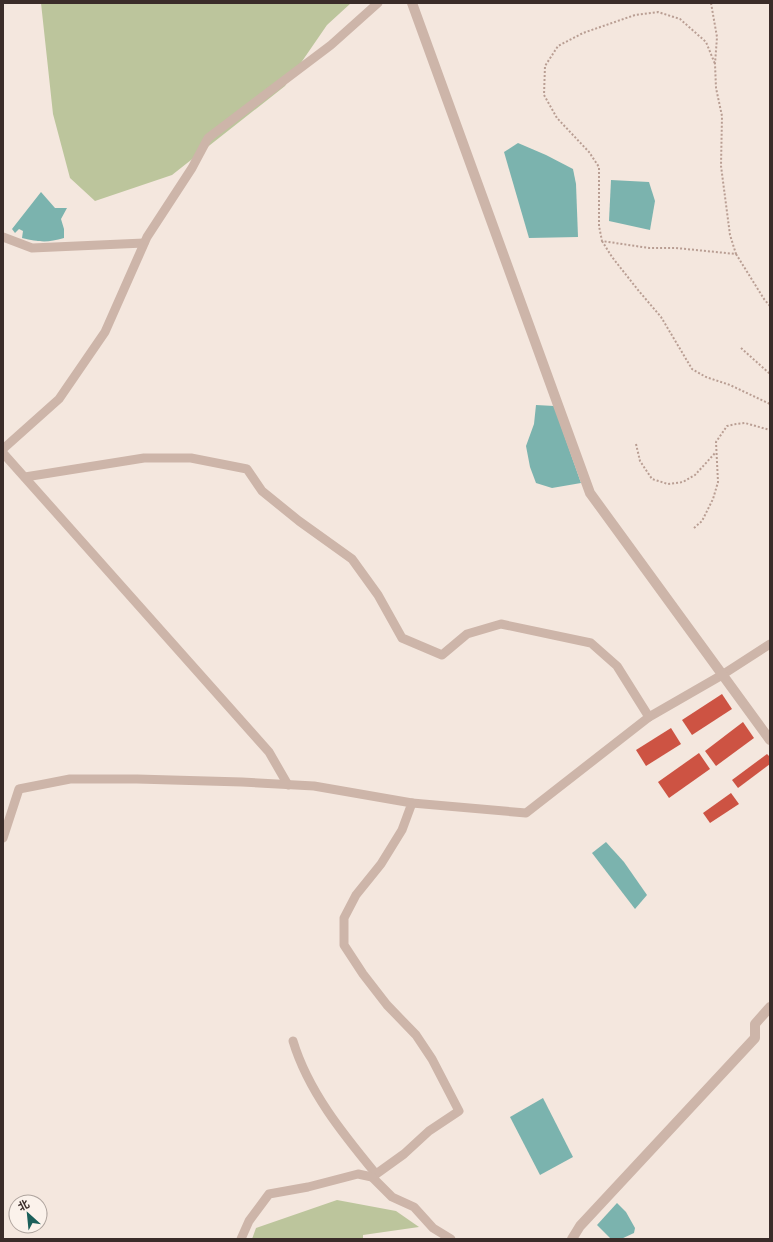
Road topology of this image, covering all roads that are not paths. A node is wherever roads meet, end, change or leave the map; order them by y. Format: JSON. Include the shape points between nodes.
{"nodes":[{"id":1,"x":378,"y":3,"type":"edge"},
{"id":2,"x":412,"y":3,"type":"edge"},
{"id":3,"x":3,"y":236,"type":"edge"},
{"id":4,"x":144,"y":243,"type":"junction"},
{"id":5,"x":3,"y":449,"type":"edge"},
{"id":6,"x":3,"y":453,"type":"edge"},
{"id":7,"x":25,"y":477,"type":"junction"},
{"id":8,"x":770,"y":644,"type":"edge"},
{"id":9,"x":722,"y":675,"type":"junction"},
{"id":10,"x":649,"y":716,"type":"junction"},
{"id":11,"x":770,"y":740,"type":"edge"},
{"id":12,"x":288,"y":785,"type":"junction"},
{"id":13,"x":412,"y":803,"type":"junction"},
{"id":14,"x":3,"y":838,"type":"edge"},
{"id":15,"x":770,"y":1007,"type":"edge"},
{"id":16,"x":293,"y":1041,"type":"dead end"},
{"id":17,"x":374,"y":1175,"type":"junction"},
{"id":18,"x":241,"y":1239,"type":"edge"},
{"id":19,"x":451,"y":1239,"type":"edge"},
{"id":20,"x":572,"y":1239,"type":"edge"}],
"edges":[{"from":1,"to":4,"type":"street","via":[[331,45],[208,138]]},
{"from":2,"to":9,"type":"street","via":[[590,493]]},
{"from":3,"to":4,"type":"street","via":[[32,248]]},
{"from":4,"to":5,"type":"street","via":[[105,332],[58,399]]},
{"from":6,"to":7,"type":"street"},
{"from":7,"to":10,"type":"street","via":[[144,458],[191,458],[247,469],[262,491],[352,559],[378,594],[402,638],[442,654],[467,634],[501,624],[591,643],[617,666]]},
{"from":7,"to":12,"type":"street","via":[[269,752]]},
{"from":8,"to":9,"type":"street"},
{"from":9,"to":10,"type":"street"},
{"from":9,"to":11,"type":"street"},
{"from":10,"to":13,"type":"street","via":[[526,813]]},
{"from":12,"to":13,"type":"street","via":[[314,786]]},
{"from":12,"to":14,"type":"street","via":[[70,779],[26,787],[19,789]]},
{"from":13,"to":17,"type":"street","via":[[402,830],[381,864],[356,895],[344,918],[344,945],[363,974],[416,1036],[432,1059],[459,1111],[429,1131],[404,1154]]},
{"from":15,"to":20,"type":"street","via":[[755,1024],[755,1038],[580,1226]]},
{"from":16,"to":17,"type":"street","via":[[299,1061],[324,1105]]},
{"from":17,"to":18,"type":"street","via":[[358,1174],[269,1194],[250,1220]]},
{"from":17,"to":19,"type":"street","via":[[392,1197],[414,1207],[433,1228]]}]}
